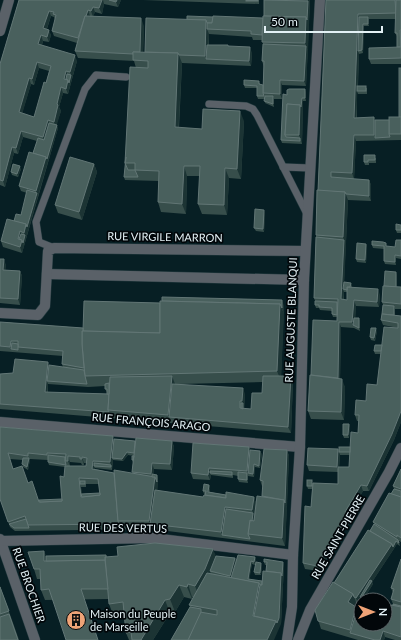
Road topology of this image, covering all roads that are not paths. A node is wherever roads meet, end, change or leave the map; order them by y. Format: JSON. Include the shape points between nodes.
{"nodes":[{"id":1,"x":9,"y":0,"type":"edge"},
{"id":2,"x":320,"y":0,"type":"edge"},
{"id":3,"x":0,"y":31,"type":"edge"},
{"id":4,"x":126,"y":77,"type":"dead end"},
{"id":5,"x":209,"y":104,"type":"dead end"},
{"id":6,"x":284,"y":167,"type":"junction"},
{"id":7,"x":310,"y":168,"type":"junction"},
{"id":8,"x":308,"y":214,"type":"junction"},
{"id":9,"x":54,"y":248,"type":"junction"},
{"id":10,"x":305,"y":250,"type":"junction"},
{"id":11,"x":47,"y":274,"type":"junction"},
{"id":12,"x":304,"y":280,"type":"junction"},
{"id":13,"x":0,"y":314,"type":"edge"},
{"id":14,"x":0,"y":422,"type":"edge"},
{"id":15,"x":300,"y":447,"type":"junction"},
{"id":16,"x":401,"y":448,"type":"edge"},
{"id":17,"x":0,"y":540,"type":"edge"},
{"id":18,"x":293,"y":555,"type":"junction"},
{"id":19,"x":34,"y":640,"type":"edge"},
{"id":20,"x":287,"y":640,"type":"edge"},
{"id":21,"x":298,"y":640,"type":"edge"}],
"edges":[{"from":1,"to":3,"type":"street"},
{"from":2,"to":7,"type":"street","name":"RUE AUGUSTE BLANQUI"},
{"from":4,"to":9,"type":"lane","via":[[96,76],[85,89],[36,222],[39,242]]},
{"from":5,"to":6,"type":"lane","via":[[246,106],[253,109]]},
{"from":6,"to":7,"type":"lane"},
{"from":6,"to":8,"type":"lane"},
{"from":7,"to":8,"type":"street","name":"RUE AUGUSTE BLANQUI"},
{"from":8,"to":10,"type":"street","name":"RUE AUGUSTE BLANQUI"},
{"from":9,"to":10,"type":"street","name":"RUE VIRGILE MARRON"},
{"from":9,"to":11,"type":"street","via":[[48,251]]},
{"from":10,"to":12,"type":"street","name":"RUE AUGUSTE BLANQUI"},
{"from":11,"to":12,"type":"street"},
{"from":11,"to":13,"type":"street","via":[[45,306],[38,315]]},
{"from":12,"to":15,"type":"street","name":"RUE AUGUSTE BLANQUI"},
{"from":14,"to":15,"type":"street","name":"RUE FRANÇOIS ARAGO"},
{"from":15,"to":18,"type":"street","name":"RUE AUGUSTE BLANQUI"},
{"from":16,"to":21,"type":"street","name":"RUE SAINT-PIERRE","via":[[390,472],[310,610]]},
{"from":17,"to":18,"type":"street","name":"RUE DES VERTUS","via":[[152,538]]},
{"from":17,"to":19,"type":"street","name":"RUE BROCHIER"},
{"from":18,"to":20,"type":"street","name":"RUE AUGUSTE BLANQUI","via":[[292,607]]}]}
